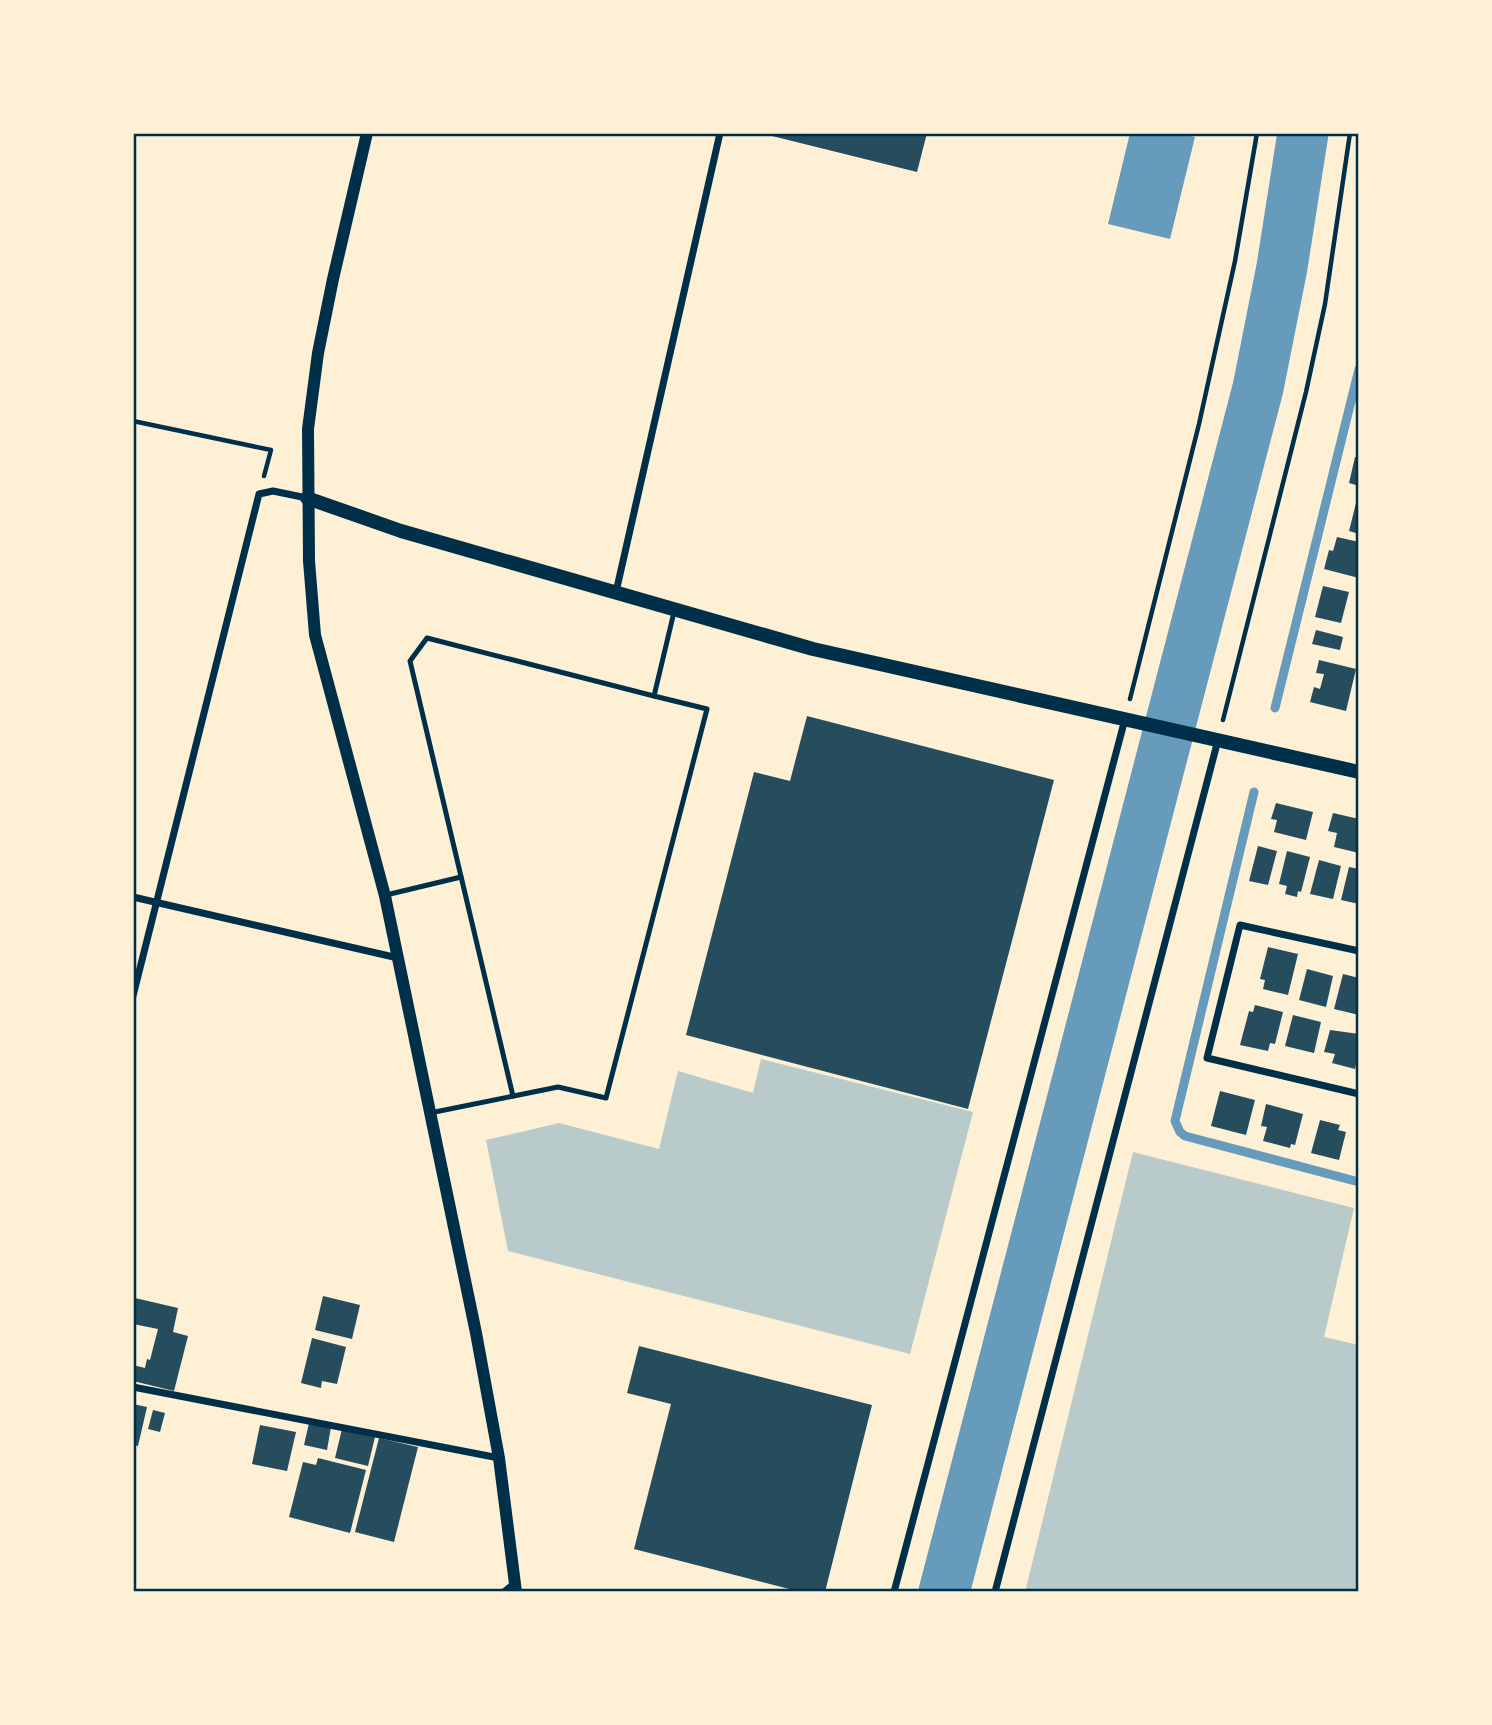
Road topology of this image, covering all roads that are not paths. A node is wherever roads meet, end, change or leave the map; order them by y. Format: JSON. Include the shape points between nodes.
{"nodes":[{"id":1,"x":367,"y":133,"type":"edge"},
{"id":2,"x":720,"y":133,"type":"edge"},
{"id":3,"x":307,"y":498,"type":"junction"},
{"id":4,"x":616,"y":593,"type":"junction"},
{"id":5,"x":674,"y":609,"type":"junction"},
{"id":6,"x":654,"y":696,"type":"junction"},
{"id":7,"x":1125,"y":718,"type":"junction"},
{"id":8,"x":1218,"y":740,"type":"junction"},
{"id":9,"x":1359,"y":772,"type":"edge"},
{"id":10,"x":461,"y":877,"type":"junction"},
{"id":11,"x":385,"y":896,"type":"junction"},
{"id":12,"x":133,"y":897,"type":"edge"},
{"id":13,"x":156,"y":902,"type":"junction"},
{"id":14,"x":1359,"y":951,"type":"edge"},
{"id":15,"x":398,"y":958,"type":"junction"},
{"id":16,"x":133,"y":996,"type":"edge"},
{"id":17,"x":1359,"y":1094,"type":"edge"},
{"id":18,"x":513,"y":1096,"type":"junction"},
{"id":19,"x":430,"y":1113,"type":"junction"},
{"id":20,"x":133,"y":1387,"type":"edge"},
{"id":21,"x":499,"y":1458,"type":"junction"},
{"id":22,"x":515,"y":1587,"type":"edge"},
{"id":23,"x":504,"y":1592,"type":"edge"},
{"id":24,"x":894,"y":1592,"type":"edge"},
{"id":25,"x":995,"y":1592,"type":"edge"}],
"edges":[{"from":1,"to":3,"type":"street","via":[[318,353],[308,429]]},
{"from":2,"to":4,"type":"street"},
{"from":3,"to":4,"type":"main road","via":[[401,531]]},
{"from":3,"to":11,"type":"street","via":[[315,635]]},
{"from":3,"to":13,"type":"street","via":[[273,491],[259,494]]},
{"from":4,"to":5,"type":"main road"},
{"from":5,"to":6,"type":"lane"},
{"from":5,"to":7,"type":"main road","via":[[813,649]]},
{"from":6,"to":10,"type":"lane","via":[[427,638],[410,661]]},
{"from":6,"to":18,"type":"lane","via":[[707,709],[606,1098],[558,1087]]},
{"from":7,"to":8,"type":"main road"},
{"from":7,"to":24,"type":"street"},
{"from":8,"to":9,"type":"main road"},
{"from":8,"to":25,"type":"street"},
{"from":10,"to":11,"type":"lane"},
{"from":10,"to":18,"type":"lane"},
{"from":11,"to":15,"type":"street"},
{"from":12,"to":13,"type":"street"},
{"from":13,"to":15,"type":"street"},
{"from":13,"to":16,"type":"street"},
{"from":14,"to":17,"type":"street","via":[[1240,925],[1207,1058]]},
{"from":15,"to":19,"type":"street"},
{"from":18,"to":19,"type":"lane"},
{"from":19,"to":21,"type":"street"},
{"from":20,"to":21,"type":"street"},
{"from":21,"to":22,"type":"street"},
{"from":22,"to":23,"type":"street"}]}
